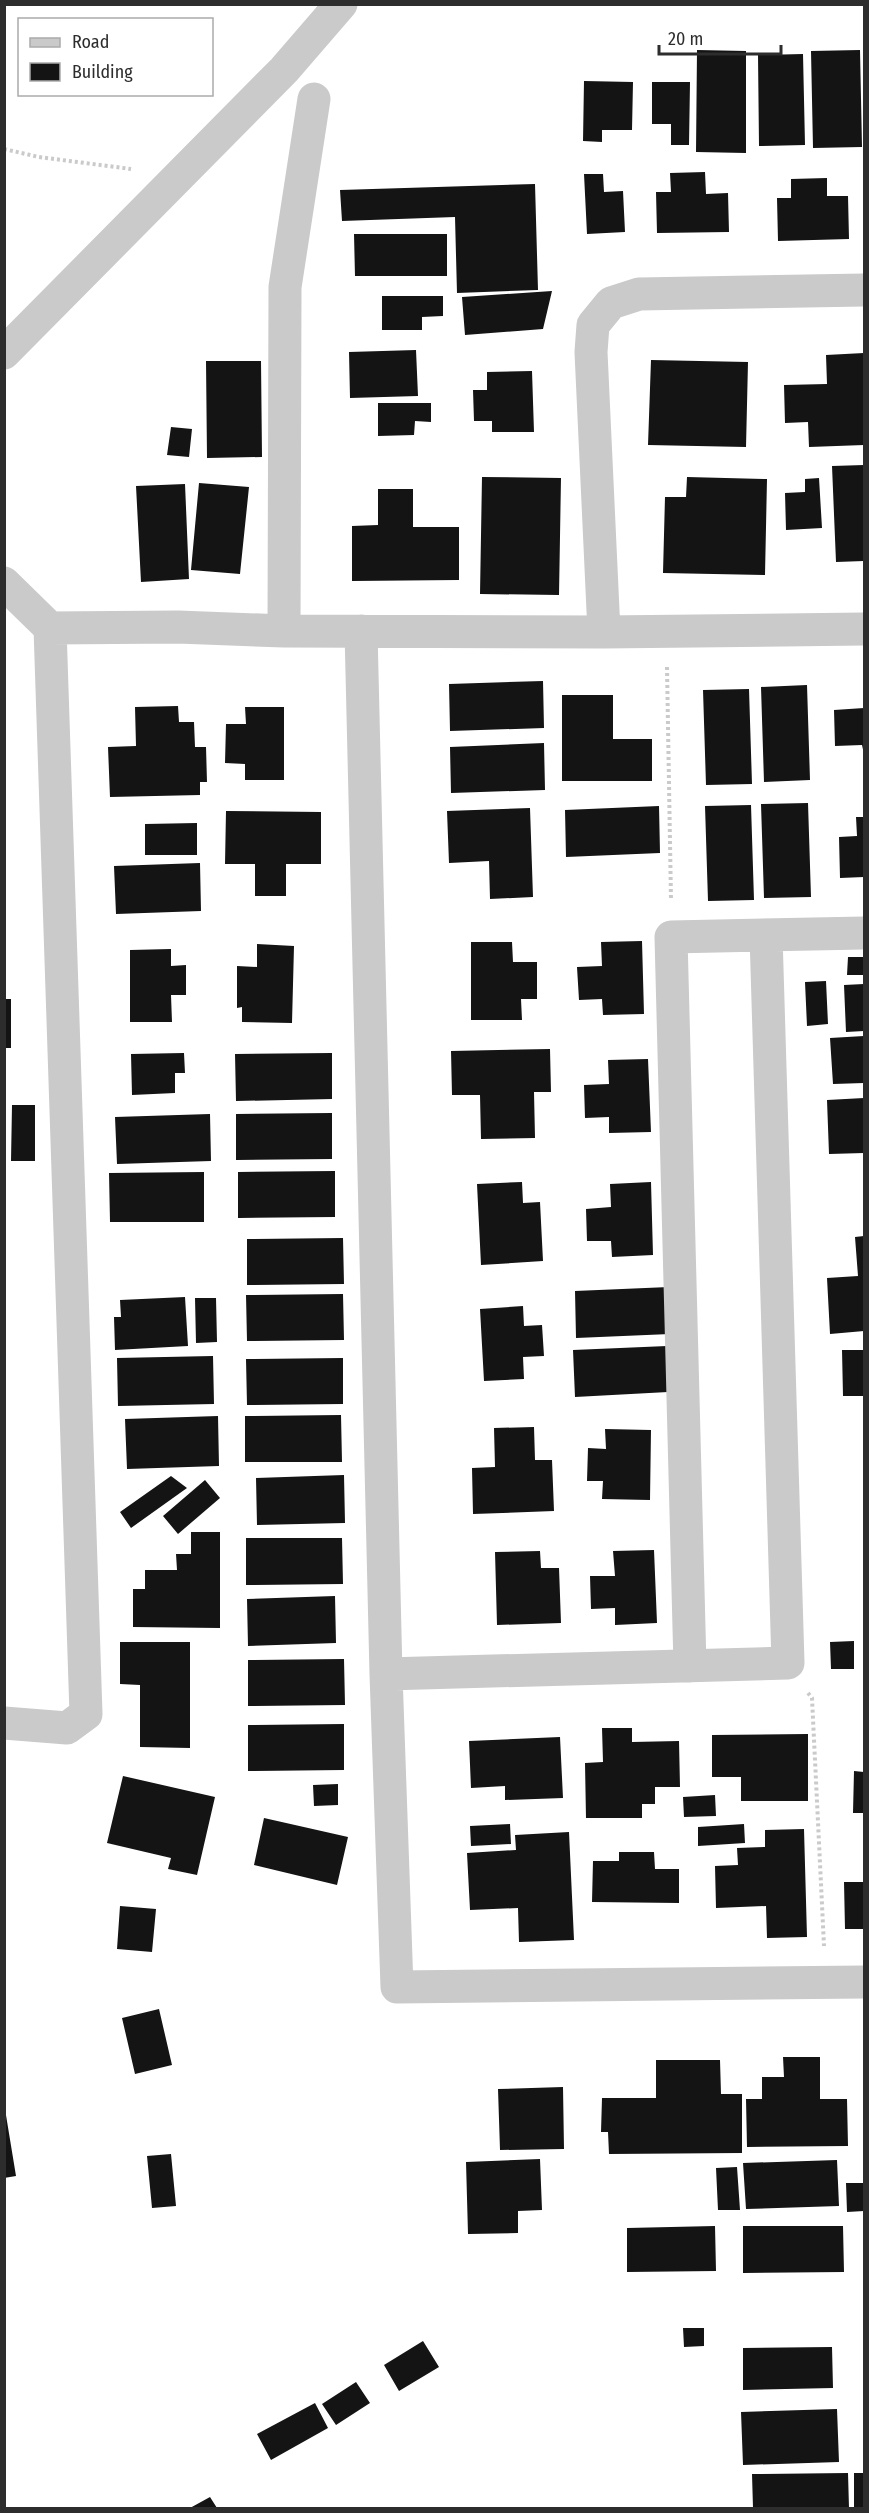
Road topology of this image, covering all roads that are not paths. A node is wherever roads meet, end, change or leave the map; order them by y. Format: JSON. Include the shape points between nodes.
{"nodes":[{"id":1,"x":341,"y":4,"type":"edge"},
{"id":2,"x":314,"y":99,"type":"dead end"},
{"id":3,"x":864,"y":290,"type":"edge"},
{"id":4,"x":4,"y":353,"type":"edge"},
{"id":5,"x":4,"y":583,"type":"edge"},
{"id":6,"x":50,"y":628,"type":"junction"},
{"id":7,"x":864,"y":629,"type":"edge"},
{"id":8,"x":361,"y":631,"type":"junction"},
{"id":9,"x":284,"y":632,"type":"junction"},
{"id":10,"x":604,"y":632,"type":"junction"},
{"id":11,"x":864,"y":933,"type":"edge"},
{"id":12,"x":766,"y":935,"type":"junction"},
{"id":13,"x":690,"y":1666,"type":"junction"},
{"id":14,"x":386,"y":1674,"type":"junction"},
{"id":15,"x":4,"y":1723,"type":"edge"},
{"id":16,"x":864,"y":1982,"type":"edge"}],
"edges":[{"from":1,"to":4,"type":"street","via":[[284,70]]},
{"from":2,"to":9,"type":"street","via":[[285,287]]},
{"from":3,"to":10,"type":"street","via":[[639,294],[611,303],[593,325]]},
{"from":5,"to":6,"type":"street"},
{"from":6,"to":9,"type":"street","via":[[178,627]]},
{"from":6,"to":15,"type":"street","via":[[86,1714],[67,1728]]},
{"from":7,"to":10,"type":"street"},
{"from":8,"to":9,"type":"street"},
{"from":8,"to":10,"type":"street"},
{"from":8,"to":14,"type":"street"},
{"from":11,"to":12,"type":"street"},
{"from":12,"to":13,"type":"street","via":[[671,937]]},
{"from":12,"to":13,"type":"street","via":[[788,1663]]},
{"from":13,"to":14,"type":"street"},
{"from":14,"to":16,"type":"street","via":[[397,1987]]}]}
